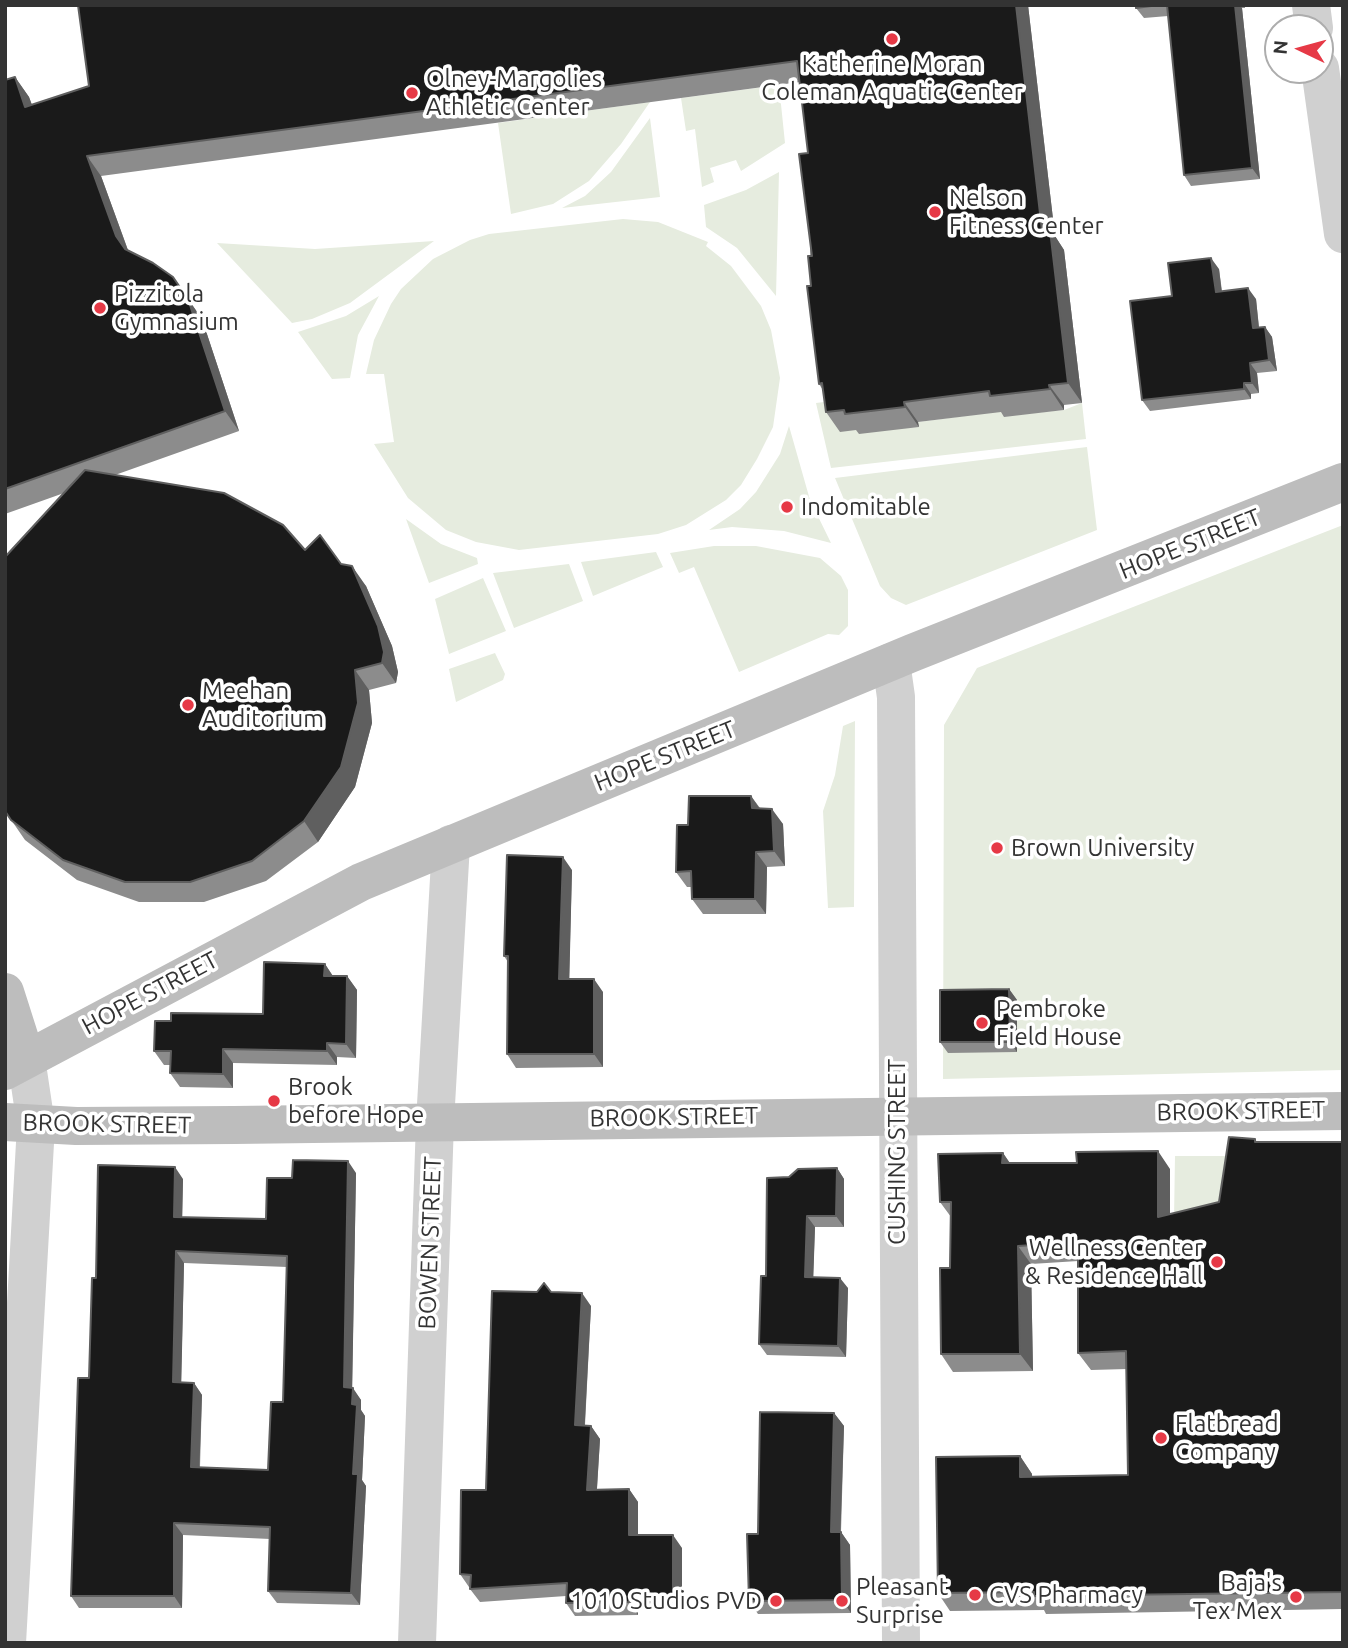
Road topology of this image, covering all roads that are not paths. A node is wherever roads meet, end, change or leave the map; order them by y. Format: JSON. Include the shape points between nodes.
{"nodes":[{"id":1,"x":1322,"y":84,"type":"edge"},
{"id":2,"x":1343,"y":234,"type":"edge"},
{"id":3,"x":1343,"y":482,"type":"edge"},
{"id":4,"x":891,"y":662,"type":"junction"},
{"id":5,"x":451,"y":844,"type":"junction"},
{"id":6,"x":5,"y":992,"type":"edge"},
{"id":7,"x":16,"y":1065,"type":"edge"},
{"id":8,"x":1343,"y":1111,"type":"edge"},
{"id":9,"x":897,"y":1115,"type":"junction"},
{"id":10,"x":435,"y":1122,"type":"junction"},
{"id":11,"x":21,"y":1124,"type":"edge"},
{"id":12,"x":7,"y":1643,"type":"edge"},
{"id":13,"x":417,"y":1643,"type":"edge"},
{"id":14,"x":901,"y":1643,"type":"edge"}],
"edges":[{"from":1,"to":2,"type":"street"},
{"from":3,"to":4,"type":"street","name":"HOPE STREET"},
{"from":4,"to":5,"type":"street","name":"HOPE STREET"},
{"from":4,"to":9,"type":"street","name":"CUSHING STREET","via":[[896,697]]},
{"from":5,"to":7,"type":"street","name":"HOPE STREET","via":[[360,882]]},
{"from":5,"to":10,"type":"street","name":"BOWEN STREET"},
{"from":6,"to":7,"type":"street"},
{"from":7,"to":11,"type":"street"},
{"from":8,"to":9,"type":"street","name":"BROOK STREET"},
{"from":9,"to":10,"type":"street","name":"BROOK STREET"},
{"from":9,"to":14,"type":"street","name":"CUSHING STREET"},
{"from":10,"to":11,"type":"street","name":"BROOK STREET"},
{"from":10,"to":13,"type":"street","name":"BOWEN STREET"},
{"from":11,"to":12,"type":"street"}]}
